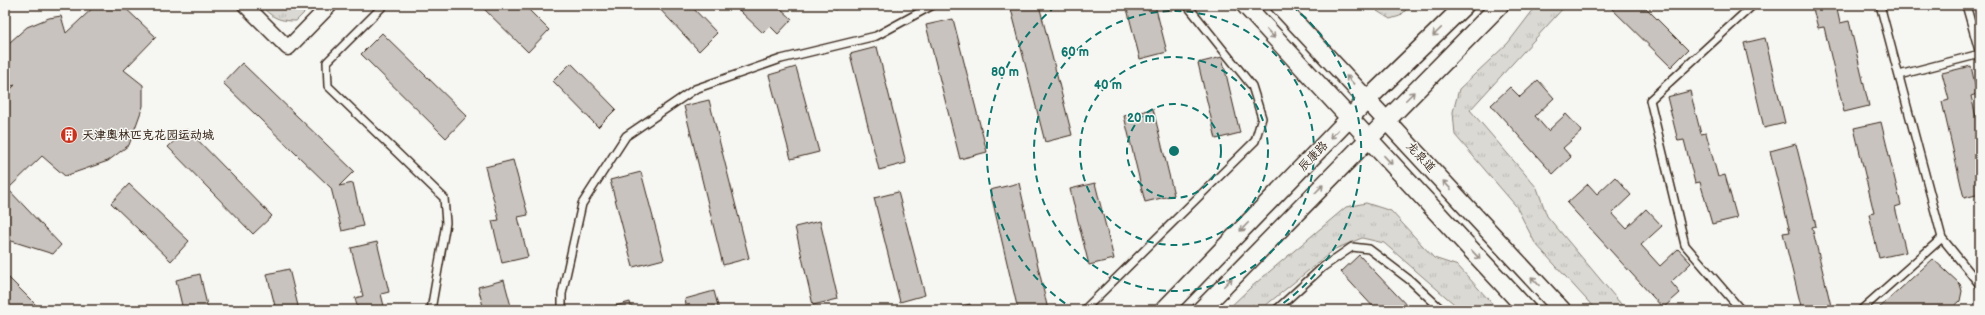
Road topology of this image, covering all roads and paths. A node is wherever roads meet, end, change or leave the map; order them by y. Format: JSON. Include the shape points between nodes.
{"nodes":[{"id":1,"x":245,"y":5,"type":"edge"},
{"id":2,"x":330,"y":5,"type":"edge"},
{"id":3,"x":384,"y":5,"type":"edge"},
{"id":4,"x":933,"y":5,"type":"edge"},
{"id":5,"x":1187,"y":5,"type":"edge"},
{"id":6,"x":1245,"y":5,"type":"edge"},
{"id":7,"x":1279,"y":5,"type":"edge"},
{"id":8,"x":1464,"y":5,"type":"edge"},
{"id":9,"x":1500,"y":5,"type":"edge"},
{"id":10,"x":1753,"y":5,"type":"edge"},
{"id":11,"x":1880,"y":5,"type":"edge"},
{"id":12,"x":1966,"y":5,"type":"edge"},
{"id":13,"x":1898,"y":74,"type":"junction"},
{"id":14,"x":1368,"y":99,"type":"junction"},
{"id":15,"x":1349,"y":118,"type":"junction"},
{"id":16,"x":1387,"y":119,"type":"junction"},
{"id":17,"x":1368,"y":138,"type":"junction"},
{"id":18,"x":1942,"y":238,"type":"junction"},
{"id":19,"x":1980,"y":284,"type":"edge"},
{"id":20,"x":431,"y":310,"type":"edge"},
{"id":21,"x":562,"y":310,"type":"edge"},
{"id":22,"x":1084,"y":310,"type":"edge"},
{"id":23,"x":1164,"y":310,"type":"edge"},
{"id":24,"x":1201,"y":310,"type":"edge"},
{"id":25,"x":1276,"y":310,"type":"edge"},
{"id":26,"x":1442,"y":310,"type":"edge"},
{"id":27,"x":1527,"y":310,"type":"edge"},
{"id":28,"x":1562,"y":310,"type":"edge"},
{"id":29,"x":1741,"y":310,"type":"edge"},
{"id":30,"x":1861,"y":310,"type":"edge"}],
"edges":[{"from":1,"to":2,"type":"street","via":[[288,48]]},
{"from":3,"to":20,"type":"lane","via":[[327,62],[328,86],[444,198],[446,223]]},
{"from":4,"to":21,"type":"lane","via":[[876,36],[781,59],[695,89],[626,136],[582,204],[562,294]]},
{"from":5,"to":22,"type":"lane","via":[[1252,86],[1262,118],[1255,141]]},
{"from":6,"to":15,"type":"street","one_way":true},
{"from":14,"to":7,"type":"street","name":"龙泉道","one_way":true},
{"from":8,"to":14,"type":"street","name":"辰康路","one_way":true},
{"from":16,"to":9,"type":"street","one_way":true},
{"from":10,"to":29,"type":"lane","via":[[1650,100],[1685,245]]},
{"from":11,"to":13,"type":"lane"},
{"from":12,"to":13,"type":"lane","via":[[1980,54]]},
{"from":13,"to":18,"type":"lane"},
{"from":14,"to":15,"type":"street","name":"辰康路"},
{"from":14,"to":16,"type":"street","name":"龙泉道"},
{"from":15,"to":17,"type":"street"},
{"from":15,"to":23,"type":"street","name":"辰康路","one_way":true},
{"from":16,"to":17,"type":"street"},
{"from":28,"to":16,"type":"street","name":"龙泉道","one_way":true},
{"from":24,"to":17,"type":"street","one_way":true},
{"from":17,"to":27,"type":"street","one_way":true},
{"from":18,"to":19,"type":"lane"},
{"from":18,"to":30,"type":"lane"},
{"from":25,"to":26,"type":"lane","via":[[1323,267],[1352,247],[1369,249],[1411,281]]}]}
